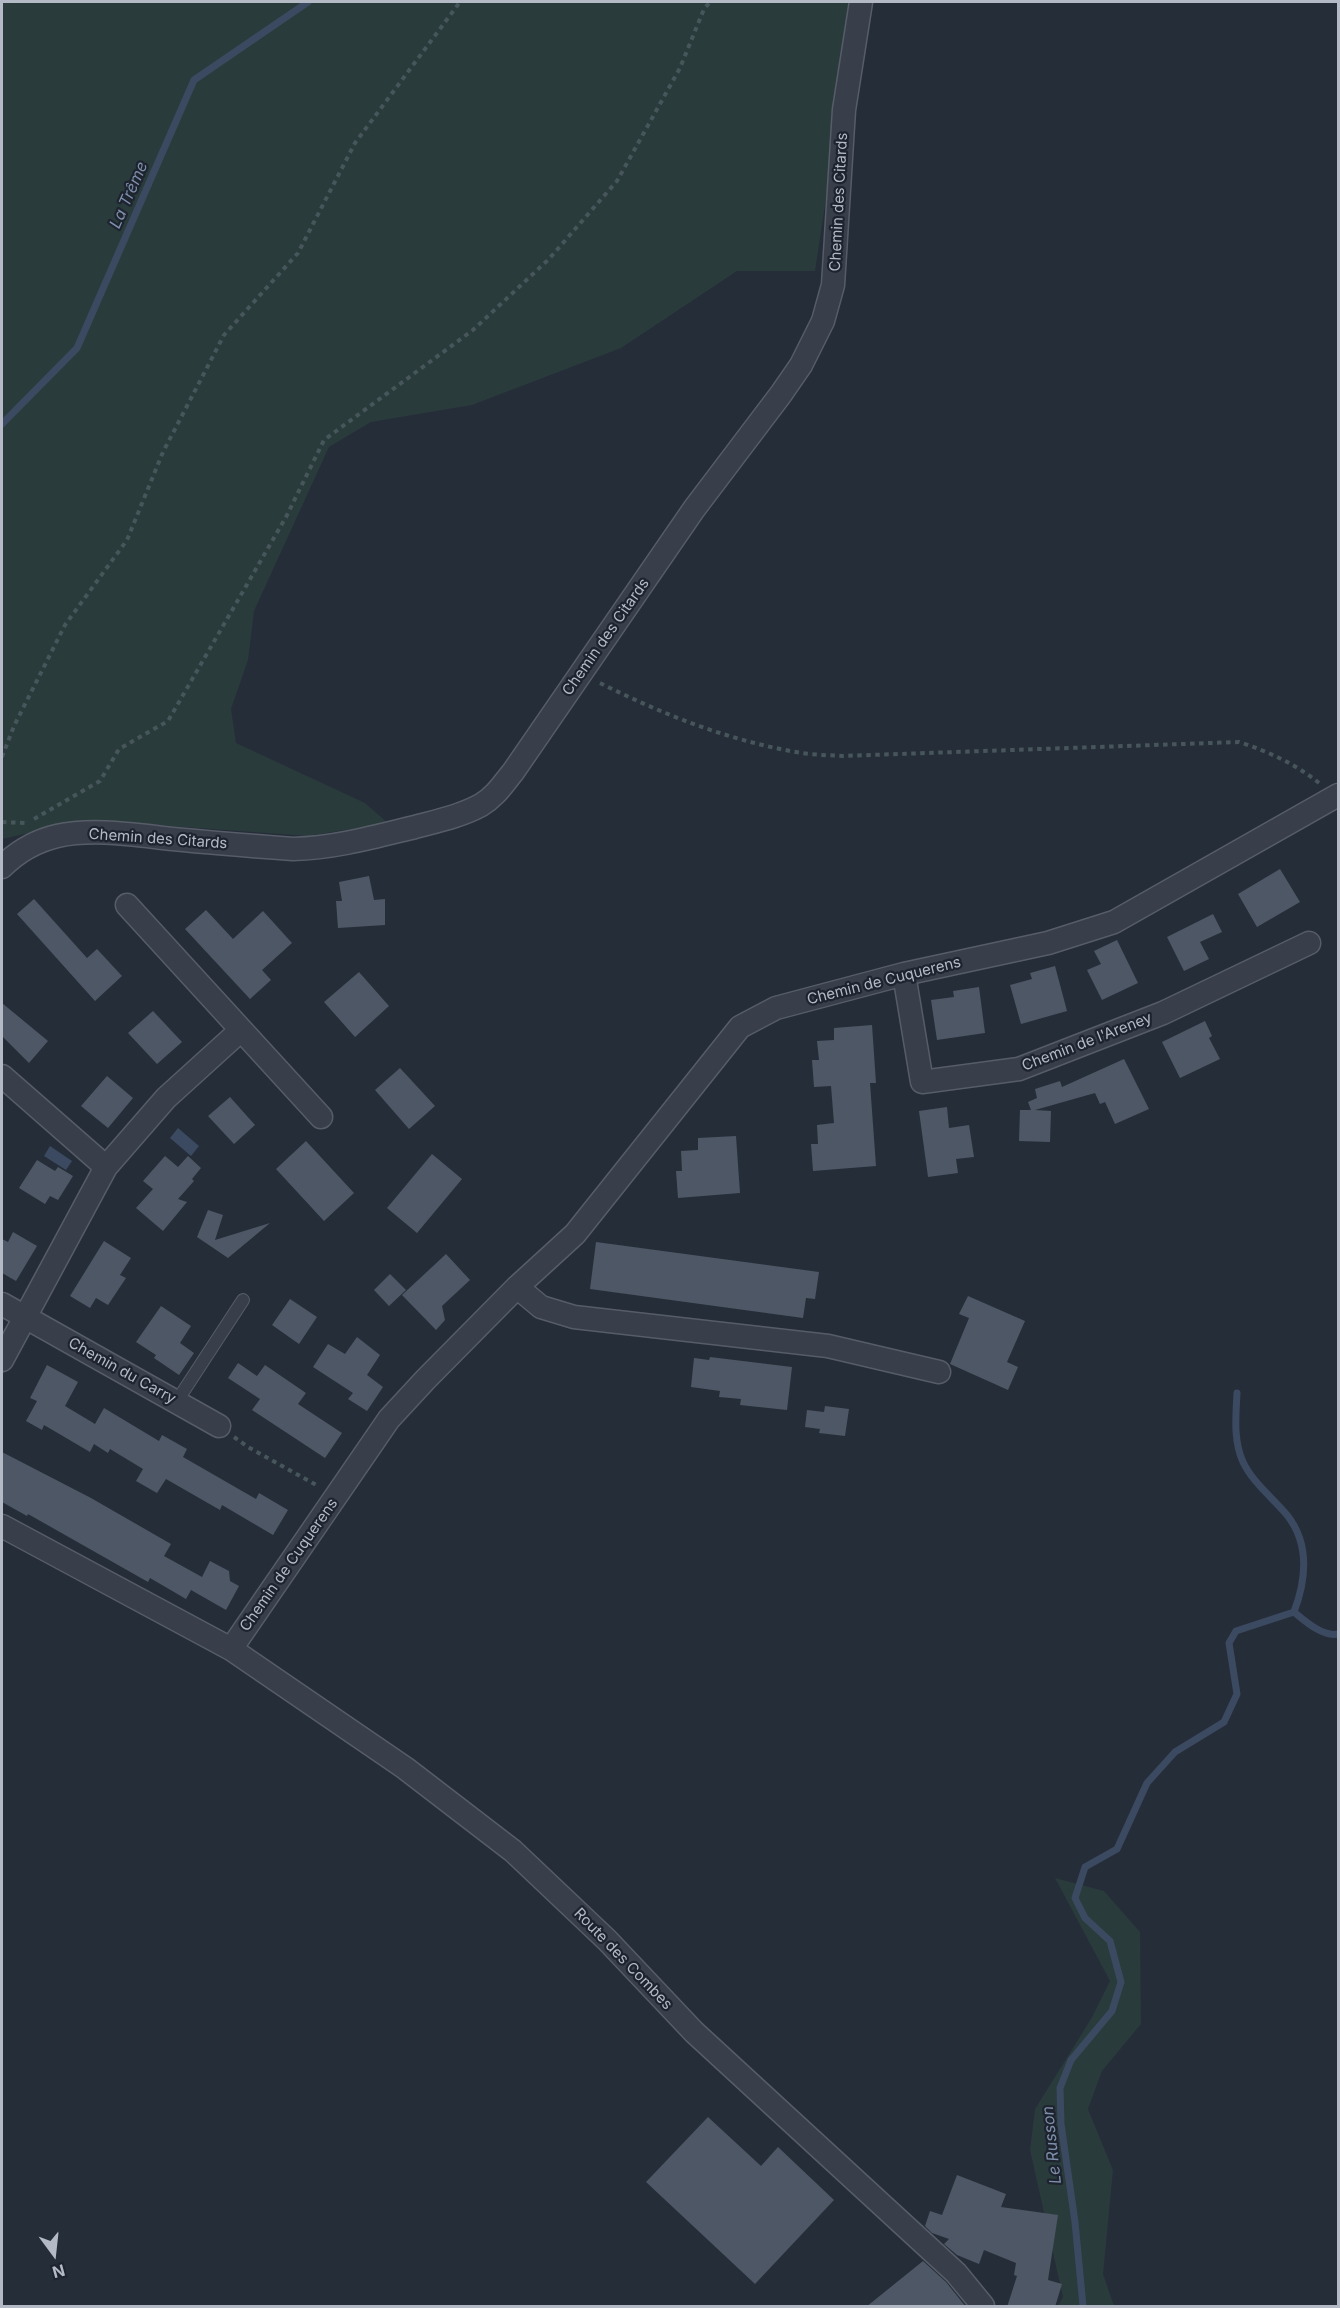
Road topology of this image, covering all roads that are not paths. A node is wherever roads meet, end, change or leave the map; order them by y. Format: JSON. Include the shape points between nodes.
{"nodes":[{"id":1,"x":861,"y":2,"type":"edge"},
{"id":2,"x":1337,"y":796,"type":"edge"},
{"id":3,"x":2,"y":867,"type":"edge"},
{"id":4,"x":127,"y":905,"type":"dead end"},
{"id":5,"x":1309,"y":943,"type":"dead end"},
{"id":6,"x":904,"y":974,"type":"junction"},
{"id":7,"x":241,"y":1030,"type":"junction"},
{"id":8,"x":2,"y":1076,"type":"edge"},
{"id":9,"x":321,"y":1117,"type":"dead end"},
{"id":10,"x":106,"y":1167,"type":"junction"},
{"id":11,"x":517,"y":1287,"type":"junction"},
{"id":12,"x":243,"y":1300,"type":"dead end"},
{"id":13,"x":2,"y":1304,"type":"edge"},
{"id":14,"x":25,"y":1316,"type":"junction"},
{"id":15,"x":2,"y":1360,"type":"edge"},
{"id":16,"x":939,"y":1372,"type":"dead end"},
{"id":17,"x":177,"y":1401,"type":"junction"},
{"id":18,"x":219,"y":1426,"type":"road end"},
{"id":19,"x":2,"y":1526,"type":"edge"},
{"id":20,"x":231,"y":1648,"type":"junction"},
{"id":21,"x":983,"y":2307,"type":"edge"}],
"edges":[{"from":1,"to":3,"type":"street","name":"Chemin des Citards","via":[[844,110],[833,285],[823,321],[801,365],[694,509],[501,788],[482,804],[459,814],[320,849],[78,833],[33,844]]},
{"from":2,"to":6,"type":"street","name":"Chemin de Cuquerens","via":[[1114,922],[1048,943]]},
{"from":4,"to":7,"type":"street"},
{"from":5,"to":6,"type":"street","name":"Chemin de l'Areney","via":[[1162,1013],[1019,1069],[922,1082]]},
{"from":6,"to":11,"type":"street","name":"Chemin de Cuquerens","via":[[776,1008],[740,1027],[575,1234]]},
{"from":7,"to":9,"type":"street"},
{"from":7,"to":10,"type":"street","via":[[166,1098]]},
{"from":8,"to":10,"type":"street"},
{"from":10,"to":14,"type":"street"},
{"from":11,"to":16,"type":"street","via":[[541,1307],[574,1317],[828,1346]]},
{"from":11,"to":20,"type":"street","name":"Chemin de Cuquerens","via":[[389,1419]]},
{"from":12,"to":17,"type":"lane"},
{"from":13,"to":14,"type":"street","name":"Chemin du Carry"},
{"from":14,"to":15,"type":"street"},
{"from":14,"to":17,"type":"street","name":"Chemin du Carry"},
{"from":17,"to":18,"type":"street","name":"Chemin du Carry"},
{"from":19,"to":20,"type":"street"},
{"from":20,"to":21,"type":"street","name":"Route des Combes","via":[[405,1768],[513,1851],[607,1940],[694,2032],[956,2273]]}]}
